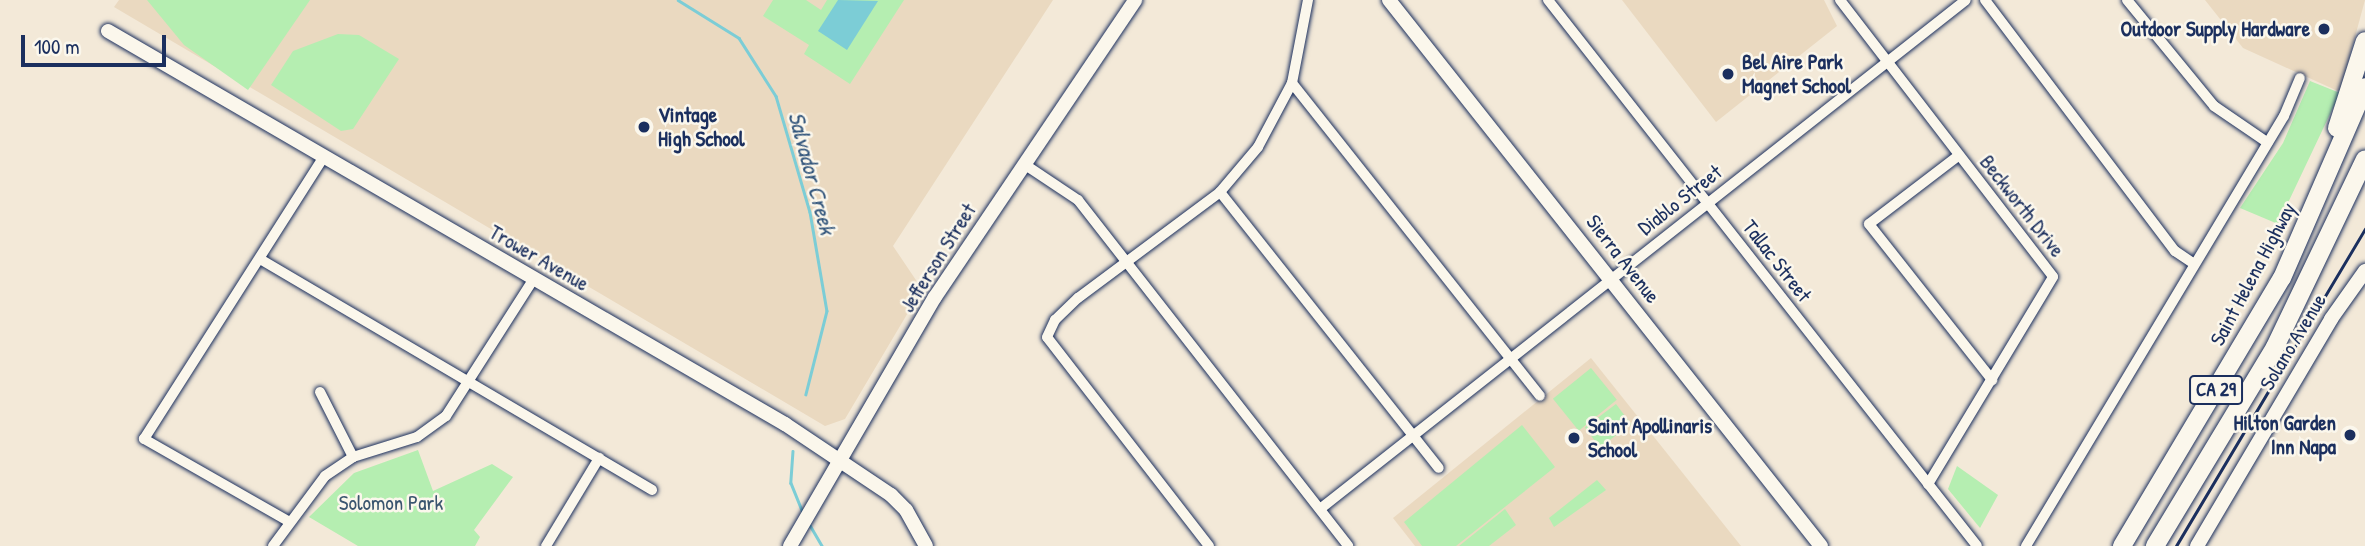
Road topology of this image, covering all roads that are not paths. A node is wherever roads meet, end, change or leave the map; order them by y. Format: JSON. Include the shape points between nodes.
{"nodes":[{"id":1,"x":1135,"y":0,"type":"edge"},
{"id":2,"x":1308,"y":0,"type":"edge"},
{"id":3,"x":1389,"y":0,"type":"edge"},
{"id":4,"x":1548,"y":0,"type":"edge"},
{"id":5,"x":1840,"y":0,"type":"edge"},
{"id":6,"x":1966,"y":0,"type":"edge"},
{"id":7,"x":1985,"y":0,"type":"edge"},
{"id":8,"x":2127,"y":0,"type":"edge"},
{"id":9,"x":108,"y":31,"type":"dead end"},
{"id":10,"x":2365,"y":41,"type":"edge"},
{"id":11,"x":1887,"y":62,"type":"junction"},
{"id":12,"x":2300,"y":78,"type":"dead end"},
{"id":13,"x":1292,"y":83,"type":"junction"},
{"id":14,"x":2365,"y":87,"type":"edge"},
{"id":15,"x":2268,"y":143,"type":"junction"},
{"id":16,"x":324,"y":156,"type":"junction"},
{"id":17,"x":1958,"y":156,"type":"junction"},
{"id":18,"x":2365,"y":159,"type":"edge"},
{"id":19,"x":1024,"y":164,"type":"junction"},
{"id":20,"x":2365,"y":188,"type":"edge"},
{"id":21,"x":1220,"y":192,"type":"junction"},
{"id":22,"x":1707,"y":204,"type":"junction"},
{"id":23,"x":2303,"y":231,"type":"junction"},
{"id":24,"x":260,"y":259,"type":"junction"},
{"id":25,"x":1126,"y":262,"type":"junction"},
{"id":26,"x":2194,"y":264,"type":"junction"},
{"id":27,"x":2365,"y":271,"type":"edge"},
{"id":28,"x":533,"y":279,"type":"junction"},
{"id":29,"x":1612,"y":279,"type":"junction"},
{"id":30,"x":2305,"y":292,"type":"junction"},
{"id":31,"x":1511,"y":359,"type":"junction"},
{"id":32,"x":1992,"y":380,"type":"junction"},
{"id":33,"x":470,"y":383,"type":"junction"},
{"id":34,"x":320,"y":392,"type":"dead end"},
{"id":35,"x":1540,"y":397,"type":"dead end"},
{"id":36,"x":1413,"y":436,"type":"junction"},
{"id":37,"x":353,"y":457,"type":"junction"},
{"id":38,"x":599,"y":458,"type":"junction"},
{"id":39,"x":843,"y":460,"type":"junction"},
{"id":40,"x":1438,"y":468,"type":"dead end"},
{"id":41,"x":1928,"y":484,"type":"junction"},
{"id":42,"x":652,"y":490,"type":"dead end"},
{"id":43,"x":1320,"y":509,"type":"junction"},
{"id":44,"x":288,"y":521,"type":"junction"},
{"id":45,"x":793,"y":541,"type":"edge"},
{"id":46,"x":273,"y":546,"type":"edge"},
{"id":47,"x":545,"y":546,"type":"edge"},
{"id":48,"x":926,"y":546,"type":"edge"},
{"id":49,"x":1209,"y":546,"type":"edge"},
{"id":50,"x":1348,"y":546,"type":"edge"},
{"id":51,"x":1821,"y":546,"type":"edge"},
{"id":52,"x":1977,"y":546,"type":"edge"},
{"id":53,"x":2026,"y":546,"type":"edge"},
{"id":54,"x":2122,"y":546,"type":"edge"},
{"id":55,"x":2155,"y":546,"type":"edge"},
{"id":56,"x":2197,"y":546,"type":"edge"}],
"edges":[{"from":1,"to":19,"type":"street","name":"Jefferson Street"},
{"from":2,"to":13,"type":"street"},
{"from":3,"to":29,"type":"street","name":"Sierra Avenue"},
{"from":4,"to":22,"type":"street","name":"Tallac Street"},
{"from":5,"to":11,"type":"street","name":"Beckworth Drive"},
{"from":6,"to":11,"type":"street","name":"Diablo Street"},
{"from":7,"to":26,"type":"street","via":[[2175,251]]},
{"from":8,"to":15,"type":"street","via":[[2214,106]]},
{"from":9,"to":16,"type":"street","name":"Trower Avenue"},
{"from":10,"to":23,"type":"highway"},
{"from":11,"to":17,"type":"street","name":"Beckworth Drive"},
{"from":11,"to":22,"type":"street","name":"Diablo Street"},
{"from":12,"to":15,"type":"street"},
{"from":13,"to":21,"type":"street","via":[[1258,147]]},
{"from":13,"to":31,"type":"street"},
{"from":14,"to":23,"type":"highway","name":"Saint Helena Highway","number":"CA 29"},
{"from":15,"to":26,"type":"street"},
{"from":16,"to":24,"type":"street"},
{"from":16,"to":28,"type":"street","name":"Trower Avenue"},
{"from":17,"to":32,"type":"street","name":"Beckworth Drive","via":[[2053,277]]},
{"from":17,"to":32,"type":"street","via":[[1869,224]]},
{"from":18,"to":30,"type":"highway","number":"CA 29"},
{"from":19,"to":25,"type":"street","via":[[1078,200]]},
{"from":19,"to":39,"type":"street","name":"Jefferson Street","via":[[935,297]]},
{"from":20,"to":30,"type":"highway"},
{"from":21,"to":25,"type":"street"},
{"from":21,"to":36,"type":"street"},
{"from":22,"to":29,"type":"street","name":"Diablo Street"},
{"from":22,"to":41,"type":"street","name":"Tallac Street"},
{"from":23,"to":54,"type":"highway","name":"Saint Helena Highway","number":"CA 29","via":[[2258,320]]},
{"from":24,"to":33,"type":"street"},
{"from":24,"to":44,"type":"street","via":[[144,439]]},
{"from":25,"to":43,"type":"street"},
{"from":25,"to":49,"type":"street","via":[[1078,298],[1055,320],[1047,337]]},
{"from":26,"to":53,"type":"street"},
{"from":27,"to":56,"type":"street","name":"Solano Avenue","via":[[2330,319]]},
{"from":28,"to":33,"type":"street"},
{"from":28,"to":39,"type":"street","name":"Trower Avenue"},
{"from":29,"to":31,"type":"street","name":"Diablo Street"},
{"from":29,"to":51,"type":"street","name":"Sierra Avenue"},
{"from":30,"to":55,"type":"highway","number":"CA 29"},
{"from":31,"to":35,"type":"street"},
{"from":31,"to":36,"type":"street","name":"Diablo Street"},
{"from":32,"to":41,"type":"street","name":"Beckworth Drive"},
{"from":33,"to":37,"type":"street","via":[[433,426],[417,437]]},
{"from":33,"to":38,"type":"street"},
{"from":34,"to":37,"type":"street"},
{"from":36,"to":40,"type":"street"},
{"from":36,"to":43,"type":"street","name":"Diablo Street"},
{"from":37,"to":44,"type":"street","via":[[314,485]]},
{"from":38,"to":42,"type":"street"},
{"from":38,"to":47,"type":"street"},
{"from":39,"to":45,"type":"street","name":"Jefferson Street"},
{"from":39,"to":48,"type":"street","name":"Trower Avenue","via":[[906,510]]},
{"from":41,"to":52,"type":"street","name":"Tallac Street"},
{"from":43,"to":50,"type":"street"},
{"from":44,"to":46,"type":"street"}]}
